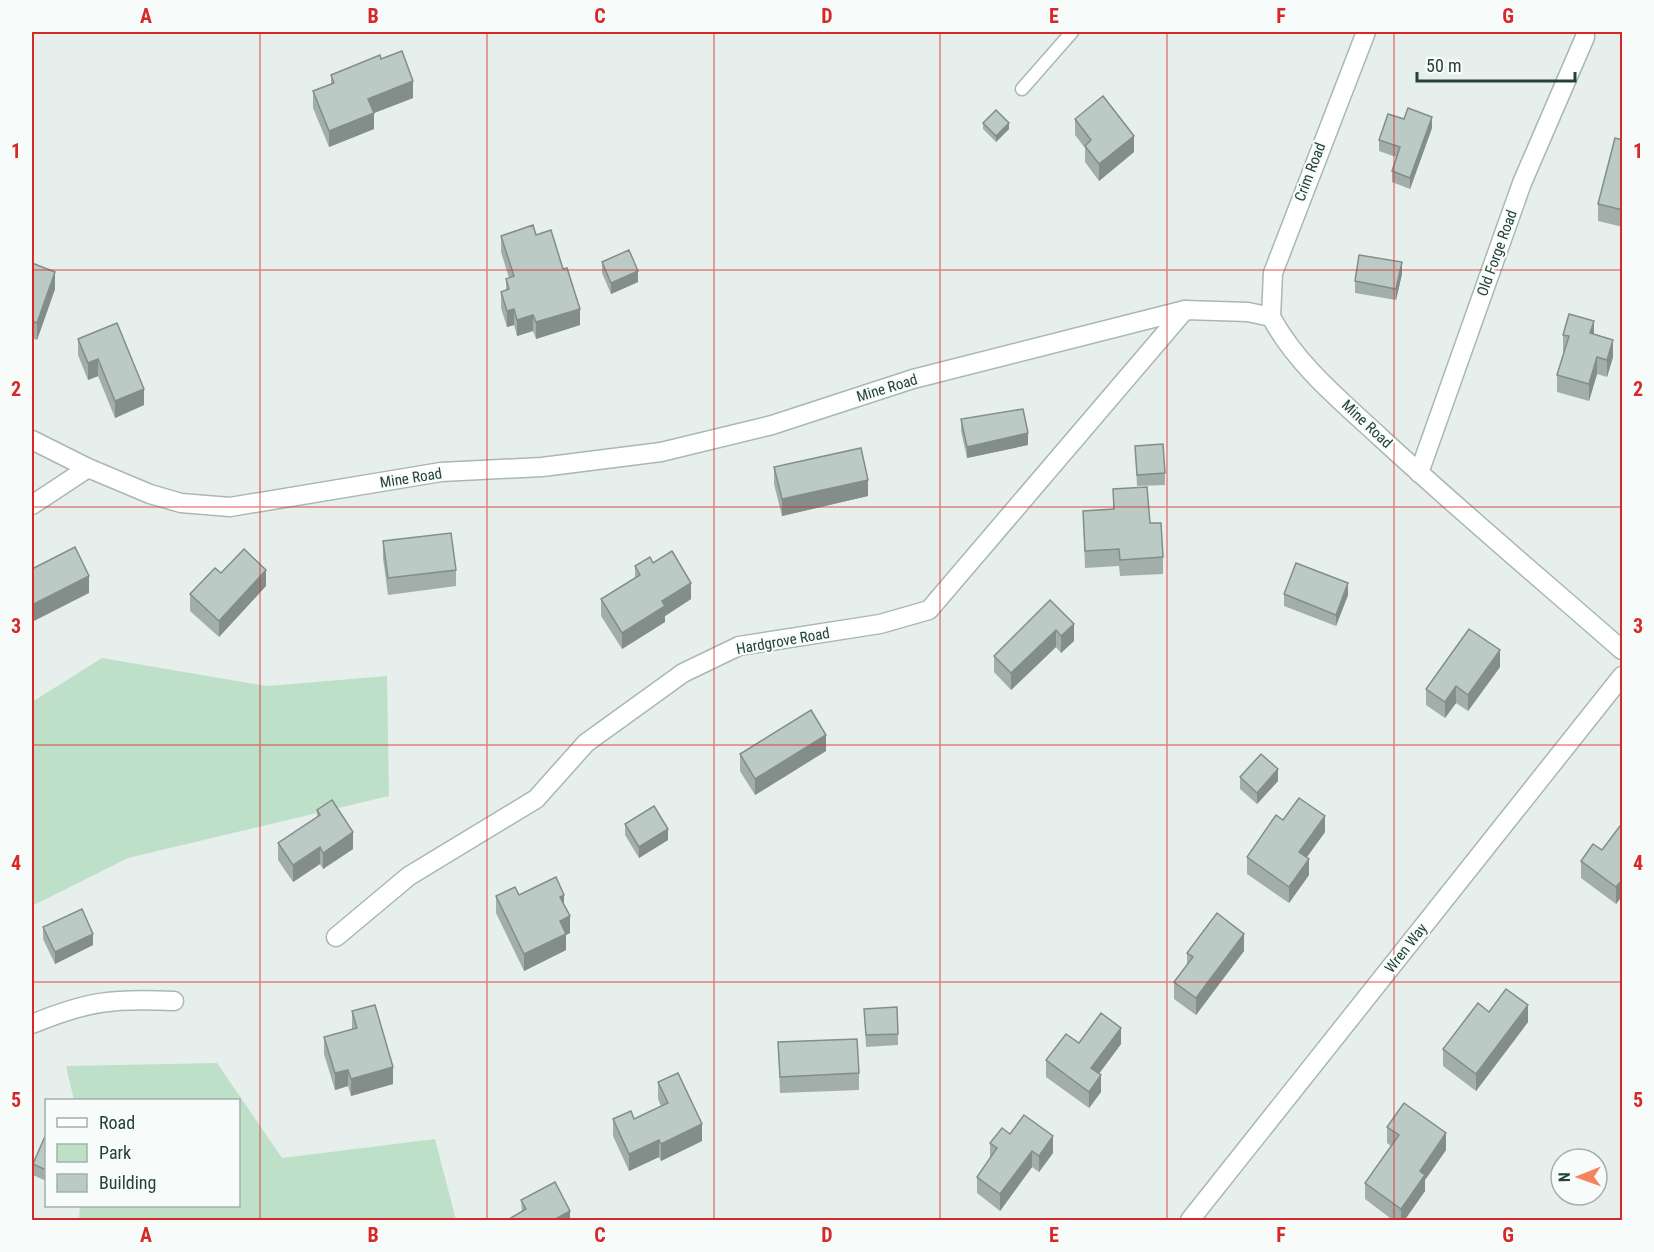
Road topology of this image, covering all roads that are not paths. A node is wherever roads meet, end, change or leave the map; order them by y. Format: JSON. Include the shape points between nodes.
{"nodes":[{"id":1,"x":1072,"y":32,"type":"edge"},
{"id":2,"x":1366,"y":32,"type":"edge"},
{"id":3,"x":1584,"y":38,"type":"dead end"},
{"id":4,"x":1022,"y":89,"type":"dead end"},
{"id":5,"x":1185,"y":310,"type":"junction"},
{"id":6,"x":1271,"y":317,"type":"junction"},
{"id":7,"x":32,"y":440,"type":"edge"},
{"id":8,"x":88,"y":468,"type":"junction"},
{"id":9,"x":1419,"y":473,"type":"junction"},
{"id":10,"x":32,"y":505,"type":"edge"},
{"id":11,"x":1623,"y":650,"type":"edge"},
{"id":12,"x":1623,"y":676,"type":"edge"},
{"id":13,"x":336,"y":937,"type":"dead end"},
{"id":14,"x":174,"y":1001,"type":"dead end"},
{"id":15,"x":32,"y":1024,"type":"edge"},
{"id":16,"x":1190,"y":1221,"type":"edge"}],
"edges":[{"from":1,"to":4,"type":"lane"},
{"from":2,"to":6,"type":"street","name":"Crim Road","via":[[1273,273]]},
{"from":3,"to":9,"type":"street","name":"Old Forge Road","via":[[1522,183]]},
{"from":5,"to":6,"type":"street","name":"Mine Road","via":[[1248,312]]},
{"from":5,"to":8,"type":"street","name":"Mine Road","via":[[914,379],[772,425],[661,452],[542,467],[441,472],[230,507],[150,494]]},
{"from":5,"to":13,"type":"street","name":"Hardgrove Road","via":[[929,610],[880,624],[739,646],[683,673],[586,743],[536,799],[409,876]]},
{"from":6,"to":9,"type":"street","name":"Mine Road","via":[[1283,340],[1308,369]]},
{"from":7,"to":8,"type":"street","name":"Mine Road"},
{"from":8,"to":10,"type":"street"},
{"from":9,"to":11,"type":"street","name":"Mine Road"},
{"from":12,"to":16,"type":"street","name":"Wren Way"},
{"from":14,"to":15,"type":"street","via":[[93,1002]]}]}
